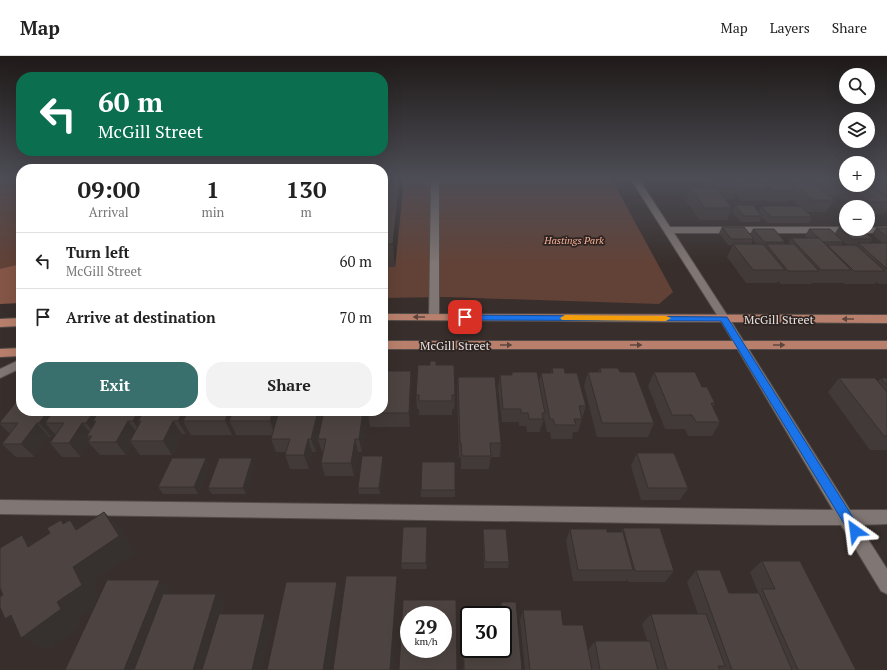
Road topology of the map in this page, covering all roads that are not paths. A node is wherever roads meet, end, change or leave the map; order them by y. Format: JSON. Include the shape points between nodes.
{"nodes":[{"id":1,"x":435,"y":207,"type":"edge"},
{"id":2,"x":653,"y":207,"type":"edge"},
{"id":3,"x":668,"y":230,"type":"junction"},
{"id":4,"x":887,"y":230,"type":"edge"},
{"id":5,"x":388,"y":317,"type":"edge"},
{"id":6,"x":434,"y":317,"type":"junction"},
{"id":7,"x":724,"y":318,"type":"junction"},
{"id":8,"x":887,"y":319,"type":"edge"},
{"id":9,"x":16,"y":322,"type":"edge"},
{"id":10,"x":0,"y":323,"type":"edge"},
{"id":11,"x":887,"y":344,"type":"edge"},
{"id":12,"x":388,"y":345,"type":"edge"},
{"id":13,"x":740,"y":345,"type":"junction"},
{"id":14,"x":0,"y":352,"type":"edge"},
{"id":15,"x":16,"y":352,"type":"edge"},
{"id":16,"x":16,"y":366,"type":"edge"},
{"id":17,"x":0,"y":374,"type":"edge"},
{"id":18,"x":0,"y":507,"type":"edge"},
{"id":19,"x":887,"y":517,"type":"edge"},
{"id":20,"x":847,"y":518,"type":"junction"},
{"id":21,"x":887,"y":585,"type":"edge"}],
"edges":[{"from":1,"to":6,"type":"street"},
{"from":2,"to":3,"type":"street"},
{"from":3,"to":4,"type":"street"},
{"from":3,"to":7,"type":"street"},
{"from":6,"to":5,"type":"main road","name":"McGill Street","one_way":true},
{"from":6,"to":7,"type":"main road","name":"McGill Street"},
{"from":8,"to":7,"type":"main road","name":"McGill Street","one_way":true},
{"from":7,"to":13,"type":"street"},
{"from":9,"to":10,"type":"main road"},
{"from":13,"to":11,"type":"main road","name":"McGill Street","one_way":true},
{"from":12,"to":13,"type":"main road","name":"McGill Street","one_way":true},
{"from":13,"to":20,"type":"street"},
{"from":14,"to":15,"type":"main road"},
{"from":16,"to":17,"type":"street"},
{"from":18,"to":20,"type":"street"},
{"from":19,"to":20,"type":"street"},
{"from":20,"to":21,"type":"street"}]}
